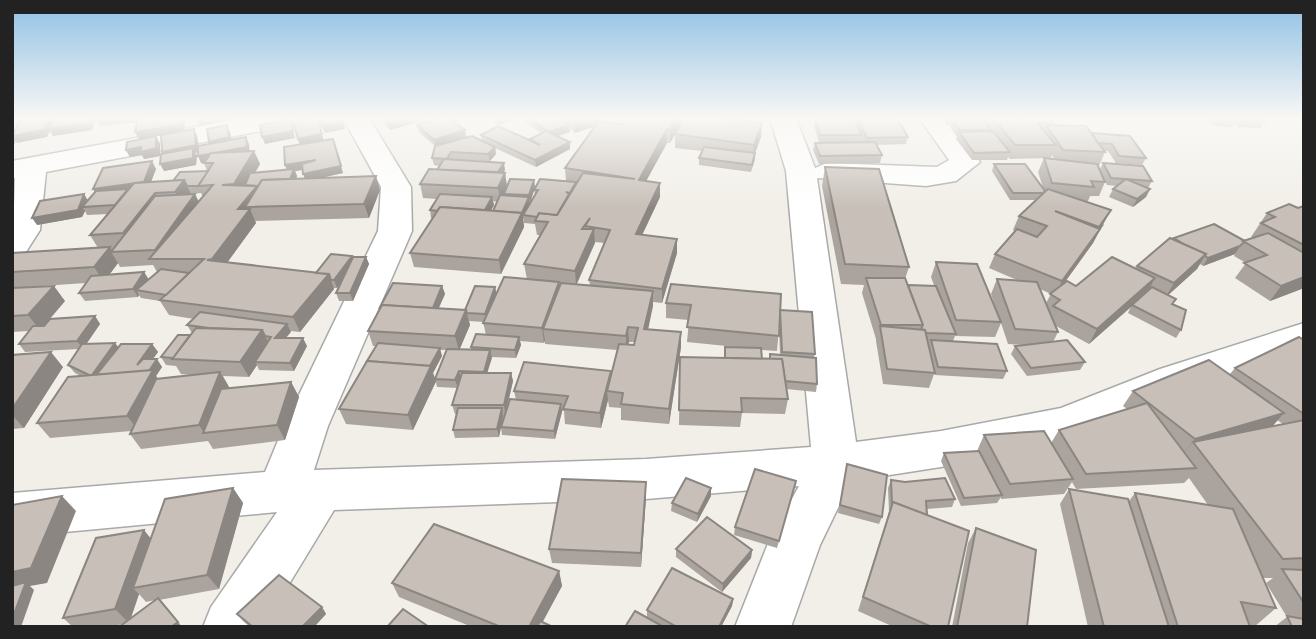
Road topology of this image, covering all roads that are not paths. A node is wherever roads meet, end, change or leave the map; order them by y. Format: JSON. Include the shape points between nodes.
{"nodes":[{"id":1,"x":129,"y":148,"type":"edge"},
{"id":2,"x":373,"y":148,"type":"edge"},
{"id":3,"x":793,"y":148,"type":"edge"},
{"id":4,"x":954,"y":148,"type":"edge"},
{"id":5,"x":22,"y":168,"type":"edge"},
{"id":6,"x":801,"y":170,"type":"junction"},
{"id":7,"x":12,"y":248,"type":"edge"},
{"id":8,"x":1304,"y":336,"type":"edge"},
{"id":9,"x":836,"y":464,"type":"junction"},
{"id":10,"x":300,"y":491,"type":"junction"},
{"id":11,"x":12,"y":515,"type":"edge"},
{"id":12,"x":231,"y":627,"type":"edge"},
{"id":13,"x":763,"y":627,"type":"edge"}],
"edges":[{"from":1,"to":5,"type":"street"},
{"from":2,"to":10,"type":"street","via":[[396,187],[395,231],[306,426]]},
{"from":3,"to":6,"type":"street"},
{"from":4,"to":6,"type":"street","via":[[965,162],[945,175]]},
{"from":5,"to":7,"type":"street","via":[[23,230]]},
{"from":6,"to":9,"type":"street"},
{"from":8,"to":9,"type":"street","via":[[1066,424]]},
{"from":9,"to":10,"type":"street","via":[[646,478]]},
{"from":9,"to":13,"type":"street","via":[[796,541]]},
{"from":10,"to":11,"type":"street"},
{"from":10,"to":12,"type":"street"}]}
